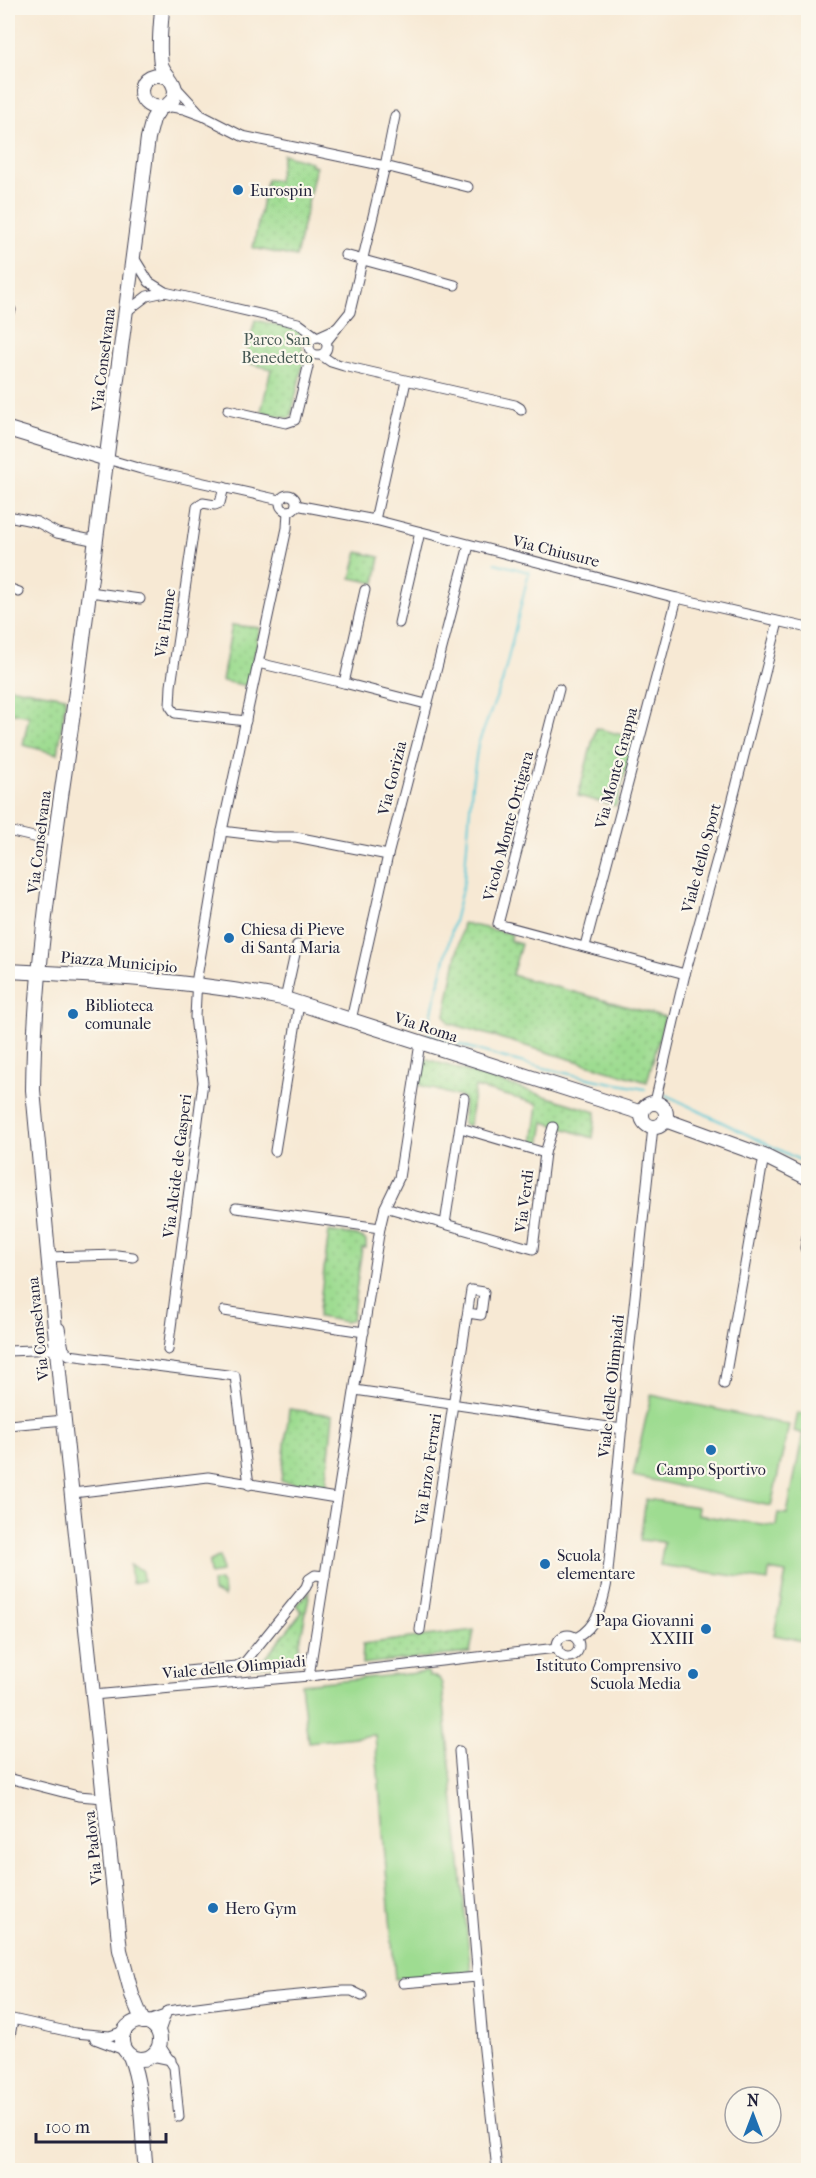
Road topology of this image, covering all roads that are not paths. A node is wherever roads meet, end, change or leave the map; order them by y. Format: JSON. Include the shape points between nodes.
{"nodes":[{"id":1,"x":162,"y":8,"type":"edge"},
{"id":2,"x":160,"y":42,"type":"junction"},
{"id":3,"x":150,"y":76,"type":"junction"},
{"id":4,"x":169,"y":80,"type":"junction"},
{"id":5,"x":157,"y":106,"type":"junction"},
{"id":6,"x":202,"y":116,"type":"junction"},
{"id":7,"x":395,"y":116,"type":"dead end"},
{"id":8,"x":385,"y":166,"type":"junction"},
{"id":9,"x":468,"y":187,"type":"dead end"},
{"id":10,"x":345,"y":255,"type":"dead end"},
{"id":11,"x":133,"y":256,"type":"junction"},
{"id":12,"x":364,"y":259,"type":"junction"},
{"id":13,"x":455,"y":285,"type":"dead end"},
{"id":14,"x":165,"y":292,"type":"junction"},
{"id":15,"x":125,"y":312,"type":"junction"},
{"id":16,"x":298,"y":323,"type":"junction"},
{"id":17,"x":337,"y":328,"type":"junction"},
{"id":18,"x":317,"y":337,"type":"junction"},
{"id":19,"x":318,"y":349,"type":"junction"},
{"id":20,"x":406,"y":381,"type":"junction"},
{"id":21,"x":228,"y":410,"type":"dead end"},
{"id":22,"x":521,"y":410,"type":"dead end"},
{"id":23,"x":8,"y":429,"type":"edge"},
{"id":24,"x":107,"y":459,"type":"junction"},
{"id":25,"x":224,"y":487,"type":"junction"},
{"id":26,"x":292,"y":508,"type":"junction"},
{"id":27,"x":8,"y":516,"type":"edge"},
{"id":28,"x":375,"y":520,"type":"junction"},
{"id":29,"x":420,"y":532,"type":"junction"},
{"id":30,"x":96,"y":540,"type":"junction"},
{"id":31,"x":469,"y":545,"type":"junction"},
{"id":32,"x":8,"y":588,"type":"edge"},
{"id":33,"x":364,"y":590,"type":"dead end"},
{"id":34,"x":19,"y":592,"type":"dead end"},
{"id":35,"x":90,"y":592,"type":"junction"},
{"id":36,"x":677,"y":598,"type":"junction"},
{"id":37,"x":140,"y":599,"type":"dead end"},
{"id":38,"x":778,"y":622,"type":"junction"},
{"id":39,"x":399,"y":623,"type":"dead end"},
{"id":40,"x":808,"y":628,"type":"edge"},
{"id":41,"x":258,"y":663,"type":"junction"},
{"id":42,"x":344,"y":682,"type":"junction"},
{"id":43,"x":559,"y":689,"type":"dead end"},
{"id":44,"x":426,"y":704,"type":"junction"},
{"id":45,"x":246,"y":721,"type":"junction"},
{"id":46,"x":8,"y":831,"type":"edge"},
{"id":47,"x":222,"y":831,"type":"junction"},
{"id":48,"x":55,"y":842,"type":"junction"},
{"id":49,"x":388,"y":855,"type":"junction"},
{"id":50,"x":297,"y":945,"type":"dead end"},
{"id":51,"x":585,"y":946,"type":"junction"},
{"id":52,"x":8,"y":971,"type":"edge"},
{"id":53,"x":40,"y":973,"type":"junction"},
{"id":54,"x":685,"y":974,"type":"junction"},
{"id":55,"x":196,"y":985,"type":"junction"},
{"id":56,"x":285,"y":999,"type":"junction"},
{"id":57,"x":299,"y":1004,"type":"junction"},
{"id":58,"x":351,"y":1020,"type":"junction"},
{"id":59,"x":420,"y":1043,"type":"junction"},
{"id":60,"x":464,"y":1098,"type":"dead end"},
{"id":61,"x":655,"y":1102,"type":"junction"},
{"id":62,"x":642,"y":1113,"type":"junction"},
{"id":63,"x":659,"y":1124,"type":"junction"},
{"id":64,"x":553,"y":1127,"type":"dead end"},
{"id":65,"x":461,"y":1128,"type":"junction"},
{"id":66,"x":275,"y":1151,"type":"dead end"},
{"id":67,"x":545,"y":1153,"type":"junction"},
{"id":68,"x":764,"y":1156,"type":"junction"},
{"id":69,"x":808,"y":1178,"type":"edge"},
{"id":70,"x":385,"y":1207,"type":"junction"},
{"id":71,"x":236,"y":1208,"type":"dead end"},
{"id":72,"x":444,"y":1224,"type":"junction"},
{"id":73,"x":380,"y":1228,"type":"junction"},
{"id":74,"x":808,"y":1231,"type":"edge"},
{"id":75,"x":805,"y":1248,"type":"dead end"},
{"id":76,"x":48,"y":1257,"type":"junction"},
{"id":77,"x":133,"y":1257,"type":"dead end"},
{"id":78,"x":224,"y":1311,"type":"dead end"},
{"id":79,"x":468,"y":1313,"type":"dead end"},
{"id":80,"x":55,"y":1322,"type":"junction"},
{"id":81,"x":364,"y":1332,"type":"junction"},
{"id":82,"x":57,"y":1349,"type":"junction"},
{"id":83,"x":168,"y":1350,"type":"dead end"},
{"id":84,"x":8,"y":1352,"type":"edge"},
{"id":85,"x":724,"y":1384,"type":"dead end"},
{"id":86,"x":355,"y":1390,"type":"junction"},
{"id":87,"x":453,"y":1404,"type":"junction"},
{"id":88,"x":65,"y":1420,"type":"junction"},
{"id":89,"x":8,"y":1425,"type":"edge"},
{"id":90,"x":622,"y":1429,"type":"junction"},
{"id":91,"x":249,"y":1485,"type":"junction"},
{"id":92,"x":73,"y":1492,"type":"junction"},
{"id":93,"x":336,"y":1498,"type":"junction"},
{"id":94,"x":324,"y":1581,"type":"junction"},
{"id":95,"x":420,"y":1630,"type":"dead end"},
{"id":96,"x":576,"y":1638,"type":"junction"},
{"id":97,"x":557,"y":1648,"type":"junction"},
{"id":98,"x":187,"y":1671,"type":"dead end"},
{"id":99,"x":309,"y":1676,"type":"junction"},
{"id":100,"x":93,"y":1695,"type":"junction"},
{"id":101,"x":459,"y":1751,"type":"dead end"},
{"id":102,"x":8,"y":1778,"type":"edge"},
{"id":103,"x":104,"y":1798,"type":"junction"},
{"id":104,"x":478,"y":1977,"type":"junction"},
{"id":105,"x":403,"y":1983,"type":"dead end"},
{"id":106,"x":132,"y":1995,"type":"junction"},
{"id":107,"x":362,"y":1996,"type":"dead end"},
{"id":108,"x":165,"y":2015,"type":"junction"},
{"id":109,"x":10,"y":2019,"type":"edge"},
{"id":110,"x":144,"y":2022,"type":"junction"},
{"id":111,"x":126,"y":2029,"type":"junction"},
{"id":112,"x":75,"y":2032,"type":"junction"},
{"id":113,"x":8,"y":2046,"type":"edge"},
{"id":114,"x":154,"y":2048,"type":"junction"},
{"id":115,"x":127,"y":2053,"type":"junction"},
{"id":116,"x":140,"y":2087,"type":"junction"},
{"id":117,"x":179,"y":2118,"type":"dead end"},
{"id":118,"x":146,"y":2170,"type":"edge"},
{"id":119,"x":498,"y":2170,"type":"edge"}],
"edges":[{"from":1,"to":2,"type":"main road"},
{"from":2,"to":3,"type":"main road"},
{"from":2,"to":4,"type":"main road","via":[[161,64]]},
{"from":3,"to":4,"type":"main road","via":[[160,74]]},
{"from":3,"to":5,"type":"main road","via":[[141,88],[143,99]]},
{"from":4,"to":5,"type":"main road","via":[[174,95],[170,103]]},
{"from":4,"to":6,"type":"street"},
{"from":5,"to":6,"type":"street"},
{"from":5,"to":11,"type":"main road","name":"Via Conselvana","via":[[148,138]]},
{"from":6,"to":8,"type":"street","via":[[242,136]]},
{"from":7,"to":8,"type":"street"},
{"from":8,"to":9,"type":"street"},
{"from":8,"to":12,"type":"street"},
{"from":10,"to":12,"type":"street"},
{"from":11,"to":14,"type":"street","via":[[149,282]]},
{"from":11,"to":15,"type":"main road","name":"Via Conselvana"},
{"from":12,"to":13,"type":"street"},
{"from":12,"to":17,"type":"street","via":[[351,312]]},
{"from":14,"to":15,"type":"street","via":[[147,296]]},
{"from":14,"to":16,"type":"street"},
{"from":15,"to":24,"type":"main road","name":"Via Conselvana"},
{"from":16,"to":18,"type":"street"},
{"from":16,"to":19,"type":"street"},
{"from":17,"to":18,"type":"street"},
{"from":17,"to":19,"type":"street"},
{"from":18,"to":19,"type":"street","via":[[322,338]]},
{"from":19,"to":20,"type":"street","via":[[331,362]]},
{"from":19,"to":21,"type":"street","via":[[308,367],[293,422]]},
{"from":20,"to":22,"type":"street","via":[[515,405]]},
{"from":20,"to":28,"type":"street"},
{"from":23,"to":24,"type":"main road"},
{"from":24,"to":25,"type":"street","name":"Via Chiusure"},
{"from":24,"to":30,"type":"main road","name":"Via Conselvana"},
{"from":25,"to":26,"type":"street","name":"Via Chiusure","via":[[280,500],[291,496],[295,500]]},
{"from":25,"to":45,"type":"street","name":"Via Fiume","via":[[220,503],[202,503],[197,507],[170,706],[175,712]]},
{"from":26,"to":28,"type":"street","name":"Via Chiusure"},
{"from":26,"to":41,"type":"street"},
{"from":27,"to":30,"type":"street","via":[[37,522],[57,533]]},
{"from":28,"to":29,"type":"street","name":"Via Chiusure"},
{"from":29,"to":31,"type":"street","name":"Via Chiusure"},
{"from":29,"to":39,"type":"street"},
{"from":30,"to":35,"type":"main road","name":"Via Conselvana"},
{"from":31,"to":36,"type":"street","name":"Via Chiusure"},
{"from":31,"to":44,"type":"street","name":"Via Gorizia"},
{"from":32,"to":34,"type":"street"},
{"from":33,"to":42,"type":"street"},
{"from":35,"to":37,"type":"street"},
{"from":35,"to":48,"type":"main road","name":"Via Conselvana"},
{"from":36,"to":38,"type":"street","name":"Via Chiusure"},
{"from":36,"to":51,"type":"street","name":"Via Monte Grappa"},
{"from":38,"to":40,"type":"street","name":"Via Chiusure"},
{"from":38,"to":54,"type":"street","name":"Viale dello Sport"},
{"from":41,"to":42,"type":"street"},
{"from":41,"to":45,"type":"street"},
{"from":42,"to":44,"type":"street"},
{"from":43,"to":51,"type":"street","name":"Vicolo Monte Ortigara","via":[[498,924]]},
{"from":44,"to":49,"type":"street","name":"Via Gorizia"},
{"from":45,"to":47,"type":"street"},
{"from":46,"to":48,"type":"street"},
{"from":47,"to":49,"type":"street","via":[[296,837]]},
{"from":47,"to":55,"type":"street"},
{"from":48,"to":53,"type":"main road","name":"Via Conselvana"},
{"from":49,"to":58,"type":"street","name":"Via Gorizia"},
{"from":50,"to":56,"type":"street"},
{"from":51,"to":54,"type":"street"},
{"from":52,"to":53,"type":"main road","name":"Piazza Municipio"},
{"from":53,"to":55,"type":"main road","name":"Piazza Municipio"},
{"from":53,"to":76,"type":"main road","name":"Via Conselvana","via":[[33,1089]]},
{"from":54,"to":61,"type":"street","name":"Viale dello Sport"},
{"from":55,"to":56,"type":"main road","name":"Via Roma"},
{"from":55,"to":83,"type":"street","name":"Via Alcide de Gasperi","via":[[203,1082]]},
{"from":56,"to":57,"type":"main road","name":"Via Roma"},
{"from":57,"to":58,"type":"main road","name":"Via Roma"},
{"from":57,"to":66,"type":"street"},
{"from":58,"to":59,"type":"main road","name":"Via Roma"},
{"from":59,"to":62,"type":"main road","name":"Via Roma"},
{"from":59,"to":70,"type":"street","via":[[399,1178]]},
{"from":60,"to":65,"type":"street"},
{"from":61,"to":62,"type":"main road"},
{"from":61,"to":63,"type":"main road","via":[[665,1108]]},
{"from":62,"to":63,"type":"main road","via":[[644,1121]]},
{"from":63,"to":68,"type":"main road"},
{"from":63,"to":90,"type":"street","name":"Viale delle Olimpiadi"},
{"from":64,"to":67,"type":"street"},
{"from":65,"to":67,"type":"street","name":"Via Verdi"},
{"from":65,"to":72,"type":"street"},
{"from":67,"to":72,"type":"street","name":"Via Verdi","via":[[533,1249]]},
{"from":68,"to":69,"type":"main road"},
{"from":68,"to":85,"type":"street"},
{"from":70,"to":72,"type":"street","name":"Via Verdi"},
{"from":70,"to":73,"type":"street"},
{"from":71,"to":73,"type":"street"},
{"from":73,"to":81,"type":"street"},
{"from":74,"to":75,"type":"street"},
{"from":76,"to":77,"type":"street"},
{"from":76,"to":80,"type":"main road","name":"Via Conselvana"},
{"from":78,"to":81,"type":"street"},
{"from":79,"to":87,"type":"street","name":"Via Enzo Ferrari"},
{"from":80,"to":82,"type":"main road","name":"Via Conselvana"},
{"from":80,"to":91,"type":"street","via":[[62,1329],[64,1349],[69,1355],[235,1376]]},
{"from":81,"to":86,"type":"street"},
{"from":82,"to":84,"type":"street"},
{"from":82,"to":88,"type":"main road","name":"Via Conselvana"},
{"from":86,"to":87,"type":"street"},
{"from":86,"to":93,"type":"street"},
{"from":87,"to":90,"type":"street"},
{"from":87,"to":95,"type":"street","name":"Via Enzo Ferrari"},
{"from":88,"to":89,"type":"street"},
{"from":88,"to":92,"type":"main road","name":"Via Conselvana"},
{"from":90,"to":96,"type":"street","name":"Viale delle Olimpiadi","via":[[604,1597],[595,1621]]},
{"from":91,"to":92,"type":"street","via":[[208,1477]]},
{"from":91,"to":93,"type":"street"},
{"from":92,"to":100,"type":"main road","name":"Via Conselvana"},
{"from":93,"to":94,"type":"street"},
{"from":94,"to":98,"type":"street","via":[[315,1575],[309,1579],[245,1662]]},
{"from":94,"to":99,"type":"street"},
{"from":96,"to":97,"type":"street","via":[[563,1636]]},
{"from":96,"to":97,"type":"street","via":[[580,1647],[573,1657],[562,1656]]},
{"from":97,"to":99,"type":"street","name":"Viale delle Olimpiadi"},
{"from":99,"to":100,"type":"street","name":"Viale delle Olimpiadi"},
{"from":100,"to":103,"type":"main road","name":"Via Padova"},
{"from":101,"to":104,"type":"street"},
{"from":102,"to":103,"type":"street","via":[[78,1796]]},
{"from":103,"to":106,"type":"main road","name":"Via Padova","via":[[120,1950]]},
{"from":104,"to":105,"type":"street"},
{"from":104,"to":119,"type":"street"},
{"from":106,"to":110,"type":"main road","name":"Via Padova"},
{"from":106,"to":111,"type":"main road","name":"Via Padova"},
{"from":107,"to":108,"type":"street","via":[[343,1991],[266,1998],[182,2008]]},
{"from":108,"to":110,"type":"street"},
{"from":108,"to":114,"type":"street"},
{"from":109,"to":112,"type":"street"},
{"from":109,"to":113,"type":"street"},
{"from":110,"to":111,"type":"main road"},
{"from":110,"to":114,"type":"main road","via":[[154,2026]]},
{"from":111,"to":112,"type":"street","via":[[110,2036]]},
{"from":111,"to":115,"type":"main road","via":[[122,2042]]},
{"from":112,"to":115,"type":"street"},
{"from":114,"to":115,"type":"main road","via":[[141,2059]]},
{"from":114,"to":116,"type":"main road"},
{"from":114,"to":117,"type":"street","via":[[171,2060],[174,2067]]},
{"from":115,"to":116,"type":"main road"},
{"from":116,"to":118,"type":"main road"}]}
